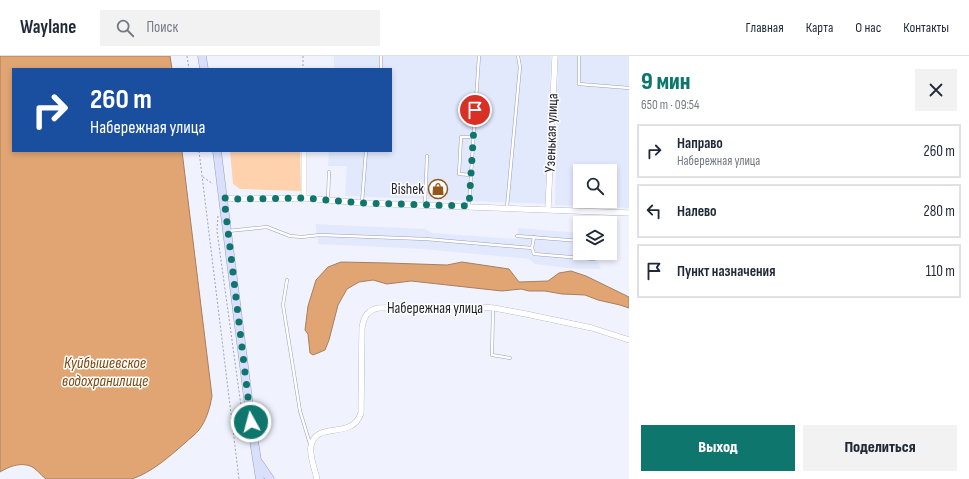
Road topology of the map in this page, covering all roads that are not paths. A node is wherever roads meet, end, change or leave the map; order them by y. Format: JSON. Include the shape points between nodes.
{"nodes":[{"id":1,"x":202,"y":56,"type":"edge"},
{"id":2,"x":381,"y":56,"type":"edge"},
{"id":3,"x":480,"y":56,"type":"edge"},
{"id":4,"x":518,"y":56,"type":"edge"},
{"id":5,"x":555,"y":56,"type":"edge"},
{"id":6,"x":579,"y":56,"type":"edge"},
{"id":7,"x":204,"y":68,"type":"edge"},
{"id":8,"x":381,"y":68,"type":"edge"},
{"id":9,"x":629,"y":88,"type":"edge"},
{"id":10,"x":473,"y":137,"type":"junction"},
{"id":11,"x":217,"y":152,"type":"edge"},
{"id":12,"x":304,"y":152,"type":"edge"},
{"id":13,"x":366,"y":152,"type":"edge"},
{"id":14,"x":427,"y":156,"type":"dead end"},
{"id":15,"x":329,"y":172,"type":"dead end"},
{"id":16,"x":470,"y":175,"type":"junction"},
{"id":17,"x":224,"y":198,"type":"junction"},
{"id":18,"x":304,"y":198,"type":"junction"},
{"id":19,"x":328,"y":199,"type":"junction"},
{"id":20,"x":362,"y":203,"type":"junction"},
{"id":21,"x":424,"y":205,"type":"junction"},
{"id":22,"x":469,"y":206,"type":"junction"},
{"id":23,"x":508,"y":207,"type":"junction"},
{"id":24,"x":548,"y":209,"type":"junction"},
{"id":25,"x":629,"y":212,"type":"edge"},
{"id":26,"x":228,"y":232,"type":"junction"},
{"id":27,"x":517,"y":236,"type":"dead end"},
{"id":28,"x":534,"y":237,"type":"junction"},
{"id":29,"x":573,"y":240,"type":"edge"},
{"id":30,"x":532,"y":248,"type":"junction"},
{"id":31,"x":573,"y":257,"type":"edge"},
{"id":32,"x":287,"y":280,"type":"dead end"},
{"id":33,"x":493,"y":308,"type":"junction"},
{"id":34,"x":629,"y":340,"type":"edge"},
{"id":35,"x":510,"y":358,"type":"dead end"},
{"id":36,"x":311,"y":446,"type":"junction"},
{"id":37,"x":257,"y":459,"type":"junction"},
{"id":38,"x":260,"y":479,"type":"edge"},
{"id":39,"x":270,"y":479,"type":"edge"},
{"id":40,"x":317,"y":479,"type":"edge"}],
"edges":[{"from":1,"to":7,"type":"main road"},
{"from":2,"to":8,"type":"lane"},
{"from":3,"to":10,"type":"lane"},
{"from":4,"to":23,"type":"lane","via":[[520,67]]},
{"from":5,"to":24,"type":"street","name":"Узенькая улица"},
{"from":6,"to":9,"type":"lane","via":[[579,84]]},
{"from":10,"to":16,"type":"lane"},
{"from":10,"to":16,"type":"lane","via":[[460,137],[459,174]]},
{"from":11,"to":17,"type":"main road"},
{"from":12,"to":18,"type":"street"},
{"from":13,"to":20,"type":"lane"},
{"from":14,"to":21,"type":"lane"},
{"from":15,"to":19,"type":"lane"},
{"from":16,"to":22,"type":"lane"},
{"from":17,"to":18,"type":"street"},
{"from":17,"to":26,"type":"main road"},
{"from":18,"to":19,"type":"street"},
{"from":19,"to":20,"type":"street"},
{"from":20,"to":21,"type":"street"},
{"from":21,"to":22,"type":"street"},
{"from":22,"to":23,"type":"street"},
{"from":23,"to":24,"type":"street"},
{"from":24,"to":25,"type":"street"},
{"from":26,"to":30,"type":"lane","via":[[267,227],[290,236],[302,237],[320,235],[426,240]]},
{"from":26,"to":37,"type":"main road"},
{"from":27,"to":28,"type":"lane"},
{"from":28,"to":29,"type":"lane"},
{"from":28,"to":30,"type":"lane"},
{"from":30,"to":31,"type":"lane","via":[[534,254]]},
{"from":32,"to":36,"type":"lane","via":[[283,305],[300,411]]},
{"from":33,"to":34,"type":"street","name":"Набережная улица","via":[[592,328]]},
{"from":33,"to":35,"type":"lane","via":[[492,355]]},
{"from":33,"to":36,"type":"street","name":"Набережная улица","via":[[430,307],[372,310],[363,319],[359,420],[347,428],[317,435]]},
{"from":36,"to":40,"type":"street"},
{"from":37,"to":38,"type":"main road"},
{"from":37,"to":39,"type":"main road"}]}
